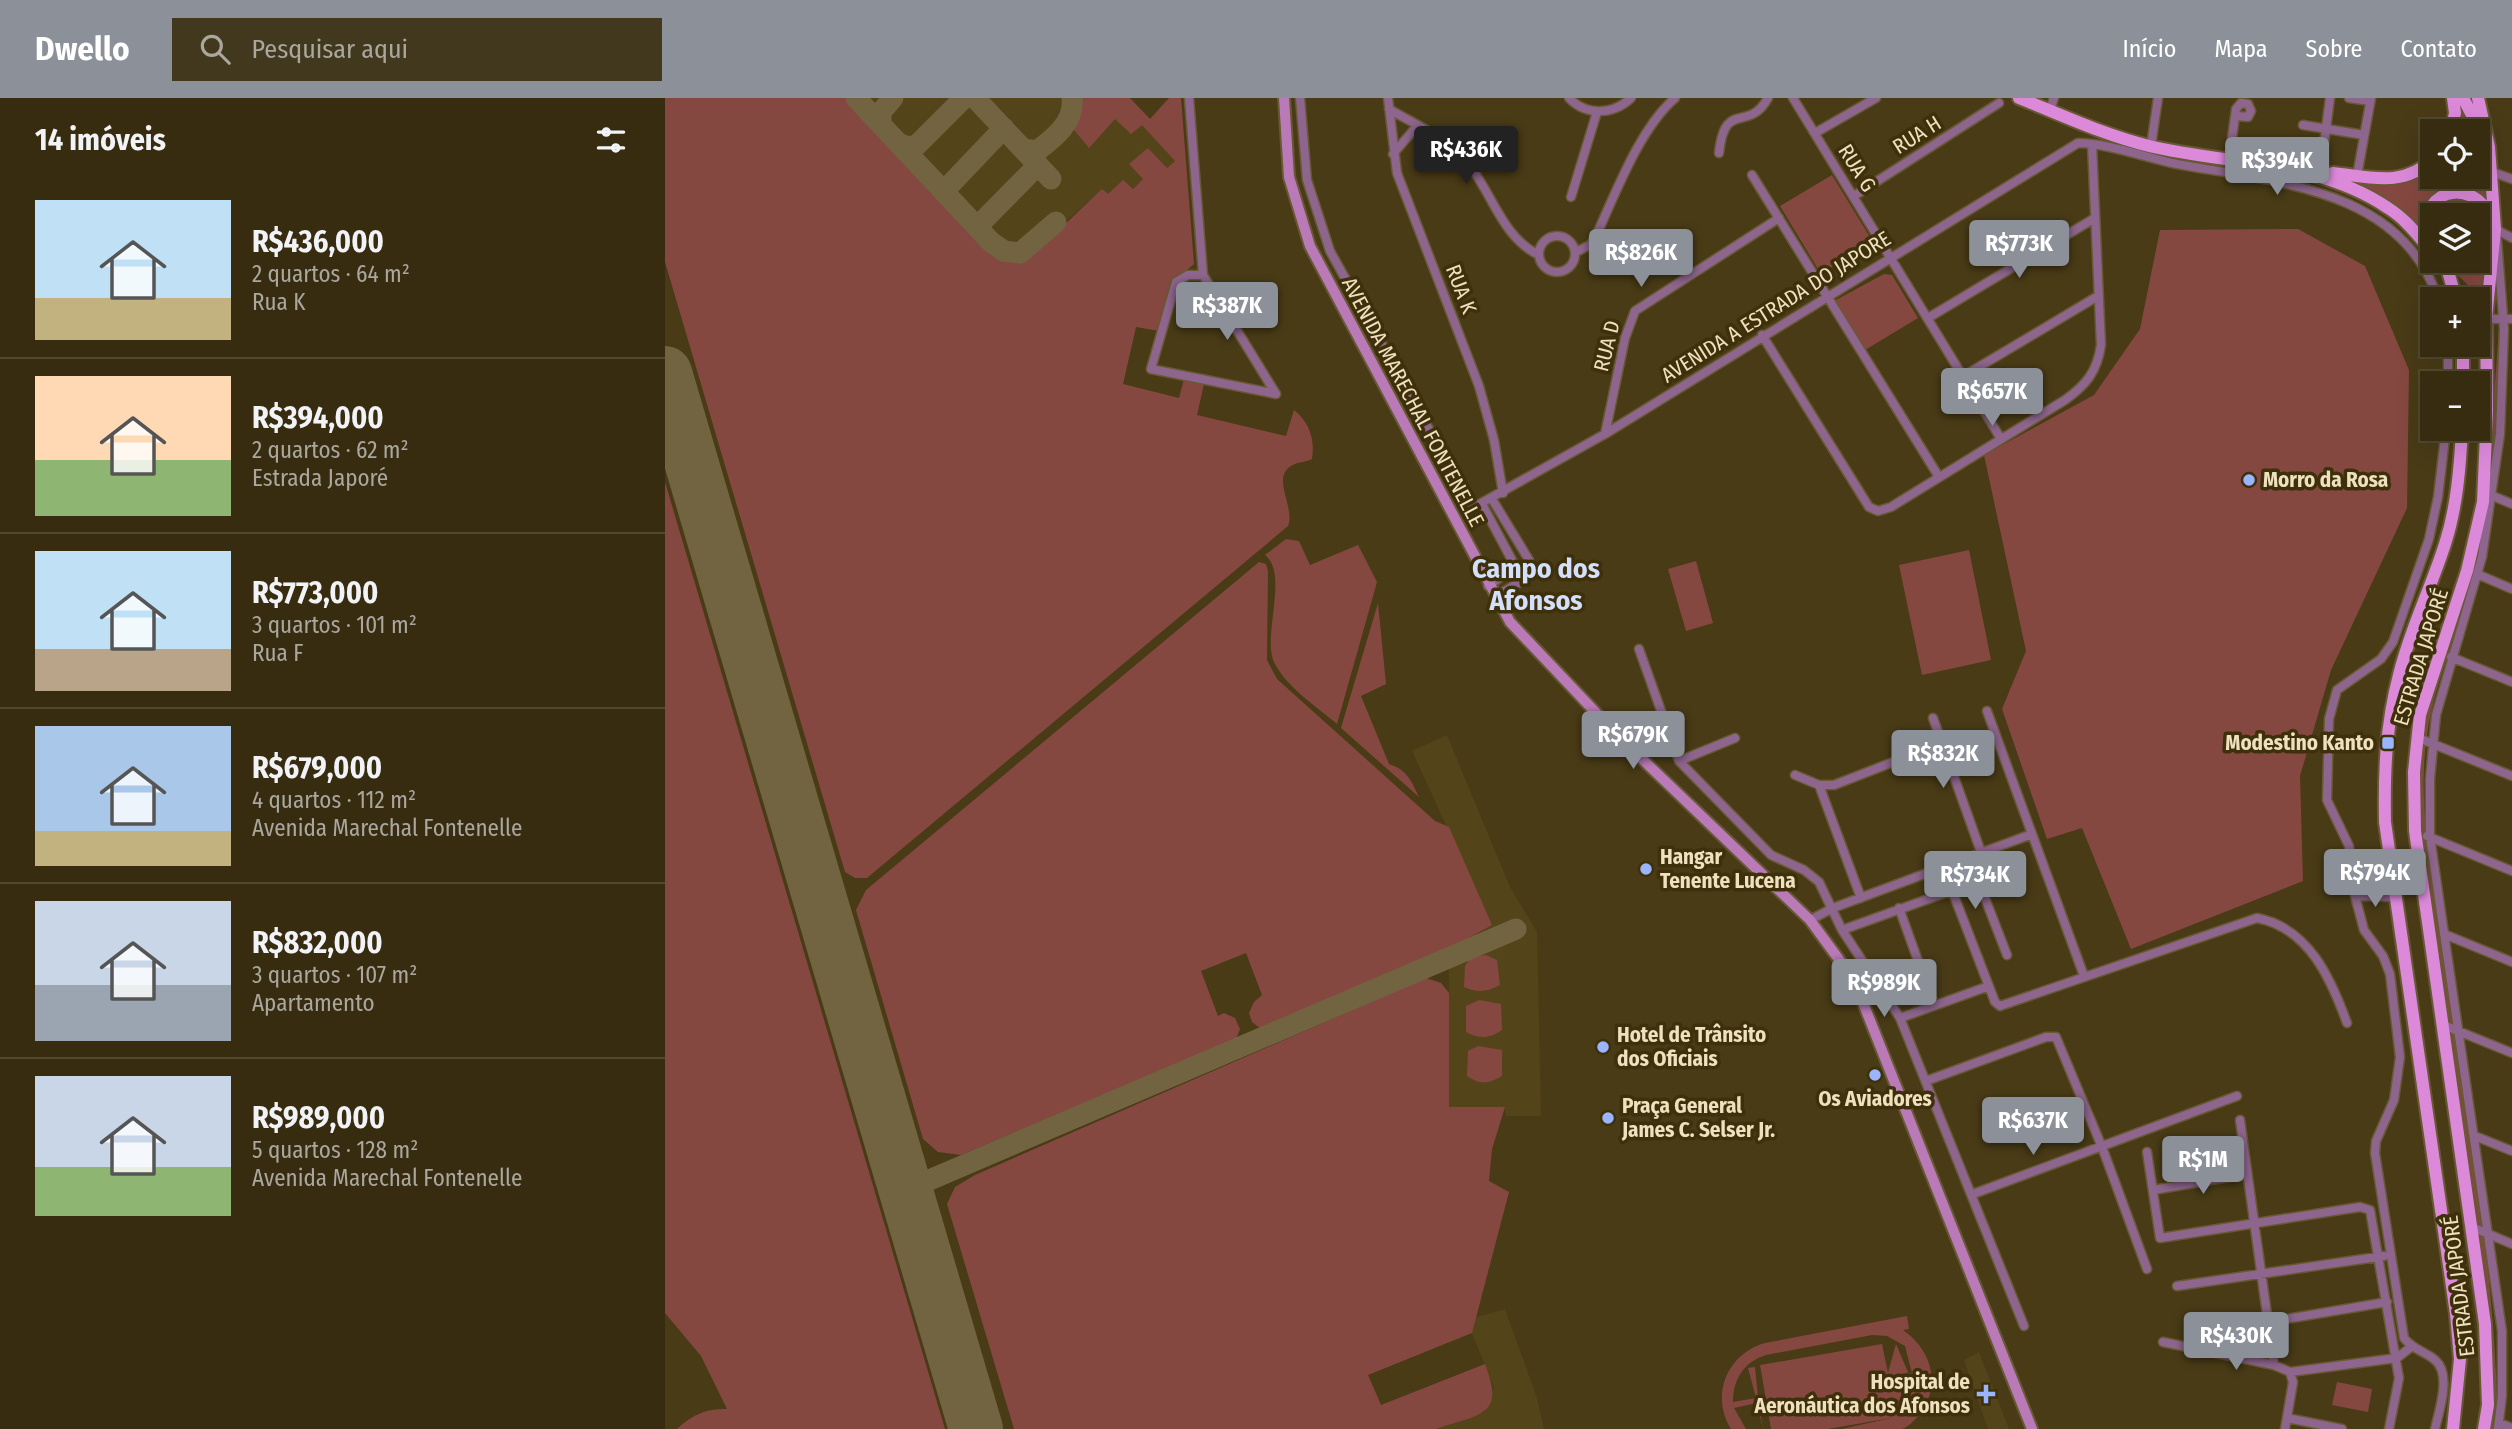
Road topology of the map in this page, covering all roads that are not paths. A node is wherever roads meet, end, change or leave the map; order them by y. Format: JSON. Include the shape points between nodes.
{"nodes":[{"id":1,"x":1189,"y":98,"type":"edge"},
{"id":2,"x":1284,"y":98,"type":"edge"},
{"id":3,"x":1300,"y":98,"type":"edge"},
{"id":4,"x":1388,"y":98,"type":"edge"},
{"id":5,"x":1569,"y":98,"type":"edge"},
{"id":6,"x":1631,"y":98,"type":"edge"},
{"id":7,"x":1675,"y":98,"type":"edge"},
{"id":8,"x":1768,"y":98,"type":"edge"},
{"id":9,"x":1793,"y":98,"type":"edge"},
{"id":10,"x":1876,"y":98,"type":"edge"},
{"id":11,"x":2019,"y":98,"type":"edge"},
{"id":12,"x":2158,"y":98,"type":"edge"},
{"id":13,"x":2330,"y":98,"type":"edge"},
{"id":14,"x":2349,"y":98,"type":"edge"},
{"id":15,"x":2453,"y":98,"type":"edge"},
{"id":16,"x":2463,"y":98,"type":"edge"},
{"id":17,"x":2478,"y":98,"type":"edge"},
{"id":18,"x":2370,"y":99,"type":"edge"},
{"id":19,"x":1999,"y":103,"type":"dead end"},
{"id":20,"x":2052,"y":104,"type":"edge"},
{"id":21,"x":1389,"y":109,"type":"junction"},
{"id":22,"x":1597,"y":113,"type":"junction"},
{"id":23,"x":2238,"y":116,"type":"dead end"},
{"id":24,"x":2454,"y":119,"type":"edge"},
{"id":25,"x":2474,"y":119,"type":"edge"},
{"id":26,"x":2483,"y":119,"type":"edge"},
{"id":27,"x":2303,"y":125,"type":"dead end"},
{"id":28,"x":1417,"y":126,"type":"junction"},
{"id":29,"x":2327,"y":129,"type":"junction"},
{"id":30,"x":1815,"y":133,"type":"junction"},
{"id":31,"x":2364,"y":135,"type":"junction"},
{"id":32,"x":2092,"y":145,"type":"junction"},
{"id":33,"x":2151,"y":146,"type":"junction"},
{"id":34,"x":1719,"y":153,"type":"dead end"},
{"id":35,"x":1393,"y":154,"type":"junction"},
{"id":36,"x":2490,"y":156,"type":"edge"},
{"id":37,"x":2322,"y":159,"type":"dead end"},
{"id":38,"x":2229,"y":160,"type":"junction"},
{"id":39,"x":2420,"y":169,"type":"edge"},
{"id":40,"x":2492,"y":172,"type":"junction"},
{"id":41,"x":2308,"y":174,"type":"junction"},
{"id":42,"x":1752,"y":175,"type":"dead end"},
{"id":43,"x":2357,"y":176,"type":"junction"},
{"id":44,"x":2512,"y":179,"type":"edge"},
{"id":45,"x":1854,"y":196,"type":"junction"},
{"id":46,"x":1571,"y":197,"type":"dead end"},
{"id":47,"x":2434,"y":203,"type":"edge"},
{"id":48,"x":2482,"y":203,"type":"edge"},
{"id":49,"x":2490,"y":215,"type":"edge"},
{"id":50,"x":1779,"y":218,"type":"junction"},
{"id":51,"x":2095,"y":218,"type":"junction"},
{"id":52,"x":2495,"y":229,"type":"junction"},
{"id":53,"x":2512,"y":238,"type":"edge"},
{"id":54,"x":2420,"y":240,"type":"edge"},
{"id":55,"x":1576,"y":252,"type":"junction"},
{"id":56,"x":1539,"y":255,"type":"junction"},
{"id":57,"x":1891,"y":256,"type":"junction"},
{"id":58,"x":1203,"y":275,"type":"junction"},
{"id":59,"x":2432,"y":287,"type":"edge"},
{"id":60,"x":2486,"y":287,"type":"edge"},
{"id":61,"x":1826,"y":296,"type":"junction"},
{"id":62,"x":2098,"y":296,"type":"junction"},
{"id":63,"x":1928,"y":318,"type":"junction"},
{"id":64,"x":2507,"y":319,"type":"edge"},
{"id":65,"x":1762,"y":335,"type":"junction"},
{"id":66,"x":2484,"y":357,"type":"edge"},
{"id":67,"x":1962,"y":377,"type":"junction"},
{"id":68,"x":2502,"y":405,"type":"junction"},
{"id":69,"x":2512,"y":409,"type":"edge"},
{"id":70,"x":1605,"y":433,"type":"junction"},
{"id":71,"x":2001,"y":439,"type":"junction"},
{"id":72,"x":2445,"y":441,"type":"edge"},
{"id":73,"x":2461,"y":441,"type":"edge"},
{"id":74,"x":1938,"y":477,"type":"junction"},
{"id":75,"x":1503,"y":493,"type":"junction"},
{"id":76,"x":2493,"y":496,"type":"junction"},
{"id":77,"x":1492,"y":499,"type":"junction"},
{"id":78,"x":2512,"y":504,"type":"edge"},
{"id":79,"x":1480,"y":505,"type":"junction"},
{"id":80,"x":1506,"y":521,"type":"junction"},
{"id":81,"x":1495,"y":528,"type":"junction"},
{"id":82,"x":1514,"y":564,"type":"junction"},
{"id":83,"x":1529,"y":566,"type":"junction"},
{"id":84,"x":2477,"y":574,"type":"junction"},
{"id":85,"x":1488,"y":586,"type":"junction"},
{"id":86,"x":2512,"y":589,"type":"edge"},
{"id":87,"x":1495,"y":597,"type":"junction"},
{"id":88,"x":1639,"y":649,"type":"dead end"},
{"id":89,"x":2451,"y":657,"type":"junction"},
{"id":90,"x":2512,"y":682,"type":"edge"},
{"id":91,"x":1987,"y":711,"type":"dead end"},
{"id":92,"x":1933,"y":718,"type":"dead end"},
{"id":93,"x":2416,"y":737,"type":"junction"},
{"id":94,"x":1735,"y":738,"type":"dead end"},
{"id":95,"x":1942,"y":743,"type":"junction"},
{"id":96,"x":2433,"y":743,"type":"junction"},
{"id":97,"x":1679,"y":761,"type":"junction"},
{"id":98,"x":1795,"y":775,"type":"dead end"},
{"id":99,"x":2512,"y":776,"type":"edge"},
{"id":100,"x":1819,"y":785,"type":"junction"},
{"id":101,"x":2415,"y":831,"type":"junction"},
{"id":102,"x":2032,"y":834,"type":"junction"},
{"id":103,"x":2430,"y":837,"type":"junction"},
{"id":104,"x":1981,"y":852,"type":"junction"},
{"id":105,"x":1969,"y":857,"type":"junction"},
{"id":106,"x":2391,"y":869,"type":"junction"},
{"id":107,"x":2512,"y":871,"type":"edge"},
{"id":108,"x":2354,"y":884,"type":"junction"},
{"id":109,"x":2355,"y":897,"type":"junction"},
{"id":110,"x":2395,"y":897,"type":"junction"},
{"id":111,"x":1861,"y":898,"type":"junction"},
{"id":112,"x":1833,"y":908,"type":"junction"},
{"id":113,"x":1899,"y":908,"type":"junction"},
{"id":114,"x":1810,"y":920,"type":"junction"},
{"id":115,"x":1842,"y":930,"type":"junction"},
{"id":116,"x":2444,"y":934,"type":"junction"},
{"id":117,"x":2007,"y":956,"type":"dead end"},
{"id":118,"x":2512,"y":962,"type":"edge"},
{"id":119,"x":2084,"y":976,"type":"junction"},
{"id":120,"x":1989,"y":986,"type":"junction"},
{"id":121,"x":1934,"y":1005,"type":"junction"},
{"id":122,"x":1900,"y":1018,"type":"junction"},
{"id":123,"x":2347,"y":1023,"type":"dead end"},
{"id":124,"x":2441,"y":1024,"type":"junction"},
{"id":125,"x":2459,"y":1031,"type":"junction"},
{"id":126,"x":2512,"y":1053,"type":"edge"},
{"id":127,"x":1926,"y":1081,"type":"junction"},
{"id":128,"x":2237,"y":1097,"type":"dead end"},
{"id":129,"x":2240,"y":1121,"type":"dead end"},
{"id":130,"x":2475,"y":1136,"type":"junction"},
{"id":131,"x":2102,"y":1147,"type":"junction"},
{"id":132,"x":2512,"y":1151,"type":"edge"},
{"id":133,"x":2147,"y":1152,"type":"dead end"},
{"id":134,"x":2247,"y":1174,"type":"junction"},
{"id":135,"x":2153,"y":1190,"type":"junction"},
{"id":136,"x":1973,"y":1194,"type":"junction"},
{"id":137,"x":2254,"y":1225,"type":"junction"},
{"id":138,"x":2472,"y":1227,"type":"junction"},
{"id":139,"x":2488,"y":1234,"type":"junction"},
{"id":140,"x":2512,"y":1244,"type":"edge"},
{"id":141,"x":2390,"y":1255,"type":"junction"},
{"id":142,"x":2378,"y":1256,"type":"junction"},
{"id":143,"x":2147,"y":1269,"type":"dead end"},
{"id":144,"x":2261,"y":1273,"type":"junction"},
{"id":145,"x":2177,"y":1286,"type":"dead end"},
{"id":146,"x":2387,"y":1302,"type":"junction"},
{"id":147,"x":2268,"y":1322,"type":"junction"},
{"id":148,"x":2024,"y":1326,"type":"dead end"},
{"id":149,"x":2502,"y":1331,"type":"junction"},
{"id":150,"x":2512,"y":1335,"type":"edge"},
{"id":151,"x":2163,"y":1342,"type":"dead end"},
{"id":152,"x":2411,"y":1347,"type":"junction"},
{"id":153,"x":2396,"y":1358,"type":"junction"},
{"id":154,"x":2274,"y":1365,"type":"junction"},
{"id":155,"x":2290,"y":1372,"type":"junction"},
{"id":156,"x":2287,"y":1418,"type":"junction"},
{"id":157,"x":2499,"y":1426,"type":"edge"},
{"id":158,"x":2512,"y":1428,"type":"edge"},
{"id":159,"x":2032,"y":1429,"type":"edge"},
{"id":160,"x":2285,"y":1429,"type":"edge"},
{"id":161,"x":2342,"y":1429,"type":"edge"},
{"id":162,"x":2389,"y":1429,"type":"edge"},
{"id":163,"x":2435,"y":1429,"type":"edge"},
{"id":164,"x":2453,"y":1429,"type":"edge"},
{"id":165,"x":2484,"y":1429,"type":"edge"}],
"edges":[{"from":1,"to":58,"type":"street"},
{"from":2,"to":85,"type":"main road","name":"AVENIDA MARECHAL FONTENELLE","via":[[1289,177],[1310,246]]},
{"from":3,"to":79,"type":"street","via":[[1307,180],[1330,251],[1470,503]]},
{"from":4,"to":21,"type":"street","name":"RUA K"},
{"from":5,"to":22,"type":"street"},
{"from":6,"to":22,"type":"street"},
{"from":7,"to":55,"type":"street","via":[[1640,146],[1595,238]]},
{"from":8,"to":34,"type":"street","via":[[1758,111],[1727,119]]},
{"from":9,"to":30,"type":"street","name":"RUA G"},
{"from":10,"to":30,"type":"street"},
{"from":11,"to":20,"type":"main road"},
{"from":12,"to":33,"type":"street"},
{"from":13,"to":29,"type":"street"},
{"from":14,"to":18,"type":"street"},
{"from":15,"to":24,"type":"main road"},
{"from":16,"to":25,"type":"main road"},
{"from":17,"to":26,"type":"main road","name":"ESTRADA JAPORÉ"},
{"from":18,"to":31,"type":"street"},
{"from":19,"to":45,"type":"street","name":"RUA H"},
{"from":20,"to":33,"type":"main road","via":[[2115,137]]},
{"from":21,"to":28,"type":"street"},
{"from":21,"to":35,"type":"street","name":"RUA K"},
{"from":22,"to":46,"type":"street"},
{"from":23,"to":38,"type":"street"},
{"from":27,"to":29,"type":"street"},
{"from":28,"to":35,"type":"street"},
{"from":28,"to":56,"type":"street","via":[[1465,160],[1514,237]]},
{"from":29,"to":31,"type":"street"},
{"from":29,"to":37,"type":"street"},
{"from":30,"to":45,"type":"street","name":"RUA G"},
{"from":31,"to":43,"type":"street"},
{"from":32,"to":51,"type":"street"},
{"from":32,"to":57,"type":"street","name":"AVENIDA A ESTRADA DO JAPORE","via":[[2071,145]]},
{"from":32,"to":59,"type":"street","via":[[2331,195],[2379,219],[2396,233],[2422,265]]},
{"from":33,"to":38,"type":"main road"},
{"from":35,"to":75,"type":"street","name":"RUA K","via":[[1482,397]]},
{"from":36,"to":40,"type":"main road","name":"ESTRADA JAPORÉ"},
{"from":38,"to":41,"type":"main road"},
{"from":39,"to":43,"type":"main road","via":[[2393,180]]},
{"from":40,"to":44,"type":"street"},
{"from":40,"to":52,"type":"main road","name":"ESTRADA JAPORÉ"},
{"from":41,"to":43,"type":"main road"},
{"from":41,"to":54,"type":"main road","via":[[2350,185],[2389,208]]},
{"from":42,"to":50,"type":"street"},
{"from":45,"to":57,"type":"street","name":"RUA G"},
{"from":47,"to":48,"type":"main road","via":[[2448,193],[2470,194]]},
{"from":49,"to":52,"type":"main road"},
{"from":50,"to":61,"type":"street"},
{"from":50,"to":70,"type":"street","name":"RUA D","via":[[1635,312]]},
{"from":51,"to":62,"type":"street"},
{"from":51,"to":63,"type":"street"},
{"from":52,"to":53,"type":"street"},
{"from":52,"to":60,"type":"main road","name":"ESTRADA JAPORÉ"},
{"from":52,"to":64,"type":"street","name":"ESTRADA JAPORÉ"},
{"from":55,"to":56,"type":"street","via":[[1568,239],[1553,236],[1541,245]]},
{"from":55,"to":56,"type":"street","via":[[1569,268],[1561,272],[1545,268]]},
{"from":57,"to":61,"type":"street","name":"AVENIDA A ESTRADA DO JAPORE"},
{"from":57,"to":63,"type":"street","name":"RUA G"},
{"from":58,"to":58,"type":"street","via":[[1262,370],[1276,394],[1151,369],[1177,282],[1188,275]]},
{"from":61,"to":65,"type":"street","name":"AVENIDA A ESTRADA DO JAPORE"},
{"from":61,"to":74,"type":"street"},
{"from":62,"to":67,"type":"street"},
{"from":62,"to":71,"type":"street","via":[[2101,345],[2089,379],[2065,400]]},
{"from":63,"to":67,"type":"street","name":"RUA G"},
{"from":64,"to":68,"type":"street","name":"ESTRADA JAPORÉ"},
{"from":65,"to":70,"type":"street","name":"AVENIDA A ESTRADA DO JAPORE"},
{"from":65,"to":74,"type":"street","via":[[1869,508],[1884,511]]},
{"from":66,"to":93,"type":"main road","name":"ESTRADA JAPORÉ","via":[[2483,502],[2467,571]]},
{"from":67,"to":71,"type":"street","name":"RUA G"},
{"from":68,"to":69,"type":"street"},
{"from":68,"to":76,"type":"street","name":"ESTRADA JAPORÉ"},
{"from":70,"to":75,"type":"street","name":"AVENIDA A ESTRADA DO JAPORE"},
{"from":71,"to":74,"type":"street"},
{"from":72,"to":108,"type":"street","via":[[2430,539],[2393,642],[2382,659],[2337,690],[2329,719],[2325,789],[2349,846]]},
{"from":73,"to":106,"type":"main road","name":"ESTRADA JAPORÉ","via":[[2446,542],[2399,672],[2387,728],[2385,822]]},
{"from":75,"to":77,"type":"street","name":"AVENIDA A ESTRADA DO JAPORE"},
{"from":76,"to":78,"type":"street"},
{"from":76,"to":84,"type":"street","name":"ESTRADA JAPORÉ"},
{"from":77,"to":79,"type":"street","name":"AVENIDA A ESTRADA DO JAPORE"},
{"from":77,"to":80,"type":"street"},
{"from":79,"to":81,"type":"street"},
{"from":80,"to":81,"type":"street"},
{"from":80,"to":83,"type":"street","via":[[1526,551]]},
{"from":81,"to":82,"type":"street"},
{"from":82,"to":83,"type":"street"},
{"from":82,"to":85,"type":"street"},
{"from":83,"to":87,"type":"street","via":[[1523,580]]},
{"from":84,"to":86,"type":"street"},
{"from":84,"to":89,"type":"street","name":"ESTRADA JAPORÉ"},
{"from":85,"to":87,"type":"main road","name":"AVENIDA MARECHAL FONTENELLE"},
{"from":87,"to":114,"type":"main road","name":"AVENIDA MARECHAL FONTENELLE","via":[[1521,635],[1618,736]]},
{"from":88,"to":97,"type":"street"},
{"from":89,"to":90,"type":"street"},
{"from":89,"to":96,"type":"street","name":"ESTRADA JAPORÉ"},
{"from":91,"to":102,"type":"street"},
{"from":92,"to":95,"type":"street"},
{"from":93,"to":96,"type":"street"},
{"from":93,"to":101,"type":"main road","name":"ESTRADA JAPORÉ"},
{"from":94,"to":97,"type":"street"},
{"from":95,"to":100,"type":"street","via":[[1834,785]]},
{"from":95,"to":104,"type":"street"},
{"from":96,"to":99,"type":"street"},
{"from":96,"to":103,"type":"street","name":"ESTRADA JAPORÉ"},
{"from":97,"to":112,"type":"street","via":[[1771,855],[1819,882]]},
{"from":98,"to":100,"type":"street"},
{"from":100,"to":111,"type":"street"},
{"from":101,"to":103,"type":"street"},
{"from":101,"to":124,"type":"main road","name":"ESTRADA JAPORÉ"},
{"from":102,"to":104,"type":"street"},
{"from":102,"to":119,"type":"street"},
{"from":103,"to":107,"type":"street"},
{"from":103,"to":116,"type":"street","name":"ESTRADA JAPORÉ"},
{"from":104,"to":105,"type":"street"},
{"from":105,"to":111,"type":"street"},
{"from":105,"to":117,"type":"street"},
{"from":106,"to":108,"type":"street"},
{"from":106,"to":110,"type":"main road","name":"ESTRADA JAPORÉ"},
{"from":108,"to":109,"type":"street"},
{"from":109,"to":110,"type":"street"},
{"from":109,"to":141,"type":"street","via":[[2364,930],[2390,974],[2400,1057],[2393,1100],[2375,1153]]},
{"from":110,"to":164,"type":"main road","name":"ESTRADA JAPORÉ","via":[[2456,1314],[2460,1359]]},
{"from":111,"to":112,"type":"street"},
{"from":112,"to":114,"type":"street"},
{"from":112,"to":115,"type":"street"},
{"from":113,"to":115,"type":"street"},
{"from":113,"to":120,"type":"street","via":[[1953,893]]},
{"from":113,"to":121,"type":"street"},
{"from":114,"to":159,"type":"main road","name":"AVENIDA MARECHAL FONTENELLE","via":[[1854,979]]},
{"from":115,"to":122,"type":"street"},
{"from":116,"to":118,"type":"street"},
{"from":116,"to":125,"type":"street","name":"ESTRADA JAPORÉ"},
{"from":119,"to":120,"type":"street","via":[[2004,1006],[1995,1002]]},
{"from":119,"to":123,"type":"street","via":[[2257,918],[2286,930],[2321,963]]},
{"from":120,"to":121,"type":"street"},
{"from":121,"to":122,"type":"street"},
{"from":122,"to":127,"type":"street"},
{"from":124,"to":125,"type":"street"},
{"from":124,"to":138,"type":"main road","name":"ESTRADA JAPORÉ"},
{"from":125,"to":126,"type":"street"},
{"from":125,"to":130,"type":"street","name":"ESTRADA JAPORÉ"},
{"from":127,"to":131,"type":"street","via":[[2056,1037]]},
{"from":127,"to":136,"type":"street"},
{"from":128,"to":131,"type":"street"},
{"from":129,"to":134,"type":"street"},
{"from":130,"to":132,"type":"street"},
{"from":130,"to":139,"type":"street","name":"ESTRADA JAPORÉ"},
{"from":131,"to":136,"type":"street"},
{"from":131,"to":143,"type":"street"},
{"from":133,"to":135,"type":"street"},
{"from":134,"to":135,"type":"street"},
{"from":134,"to":137,"type":"street"},
{"from":135,"to":137,"type":"street","via":[[2160,1238]]},
{"from":136,"to":148,"type":"street"},
{"from":137,"to":142,"type":"street","via":[[2365,1207],[2371,1215]]},
{"from":137,"to":144,"type":"street"},
{"from":138,"to":139,"type":"street"},
{"from":138,"to":165,"type":"main road","name":"ESTRADA JAPORÉ","via":[[2487,1346]]},
{"from":139,"to":140,"type":"street"},
{"from":139,"to":149,"type":"street","name":"ESTRADA JAPORÉ"},
{"from":141,"to":142,"type":"street"},
{"from":141,"to":152,"type":"street","via":[[2399,1322]]},
{"from":142,"to":144,"type":"street"},
{"from":142,"to":146,"type":"street"},
{"from":144,"to":145,"type":"street"},
{"from":144,"to":147,"type":"street"},
{"from":146,"to":147,"type":"street"},
{"from":146,"to":153,"type":"street"},
{"from":147,"to":154,"type":"street"},
{"from":149,"to":150,"type":"street"},
{"from":149,"to":157,"type":"street","name":"ESTRADA JAPORÉ"},
{"from":151,"to":154,"type":"street"},
{"from":152,"to":153,"type":"street"},
{"from":152,"to":163,"type":"street","via":[[2440,1365],[2442,1387]]},
{"from":153,"to":155,"type":"street"},
{"from":153,"to":162,"type":"street","via":[[2398,1390]]},
{"from":154,"to":155,"type":"street"},
{"from":155,"to":156,"type":"street","via":[[2293,1382]]},
{"from":156,"to":160,"type":"street"},
{"from":156,"to":161,"type":"street"},
{"from":157,"to":158,"type":"street"}]}
